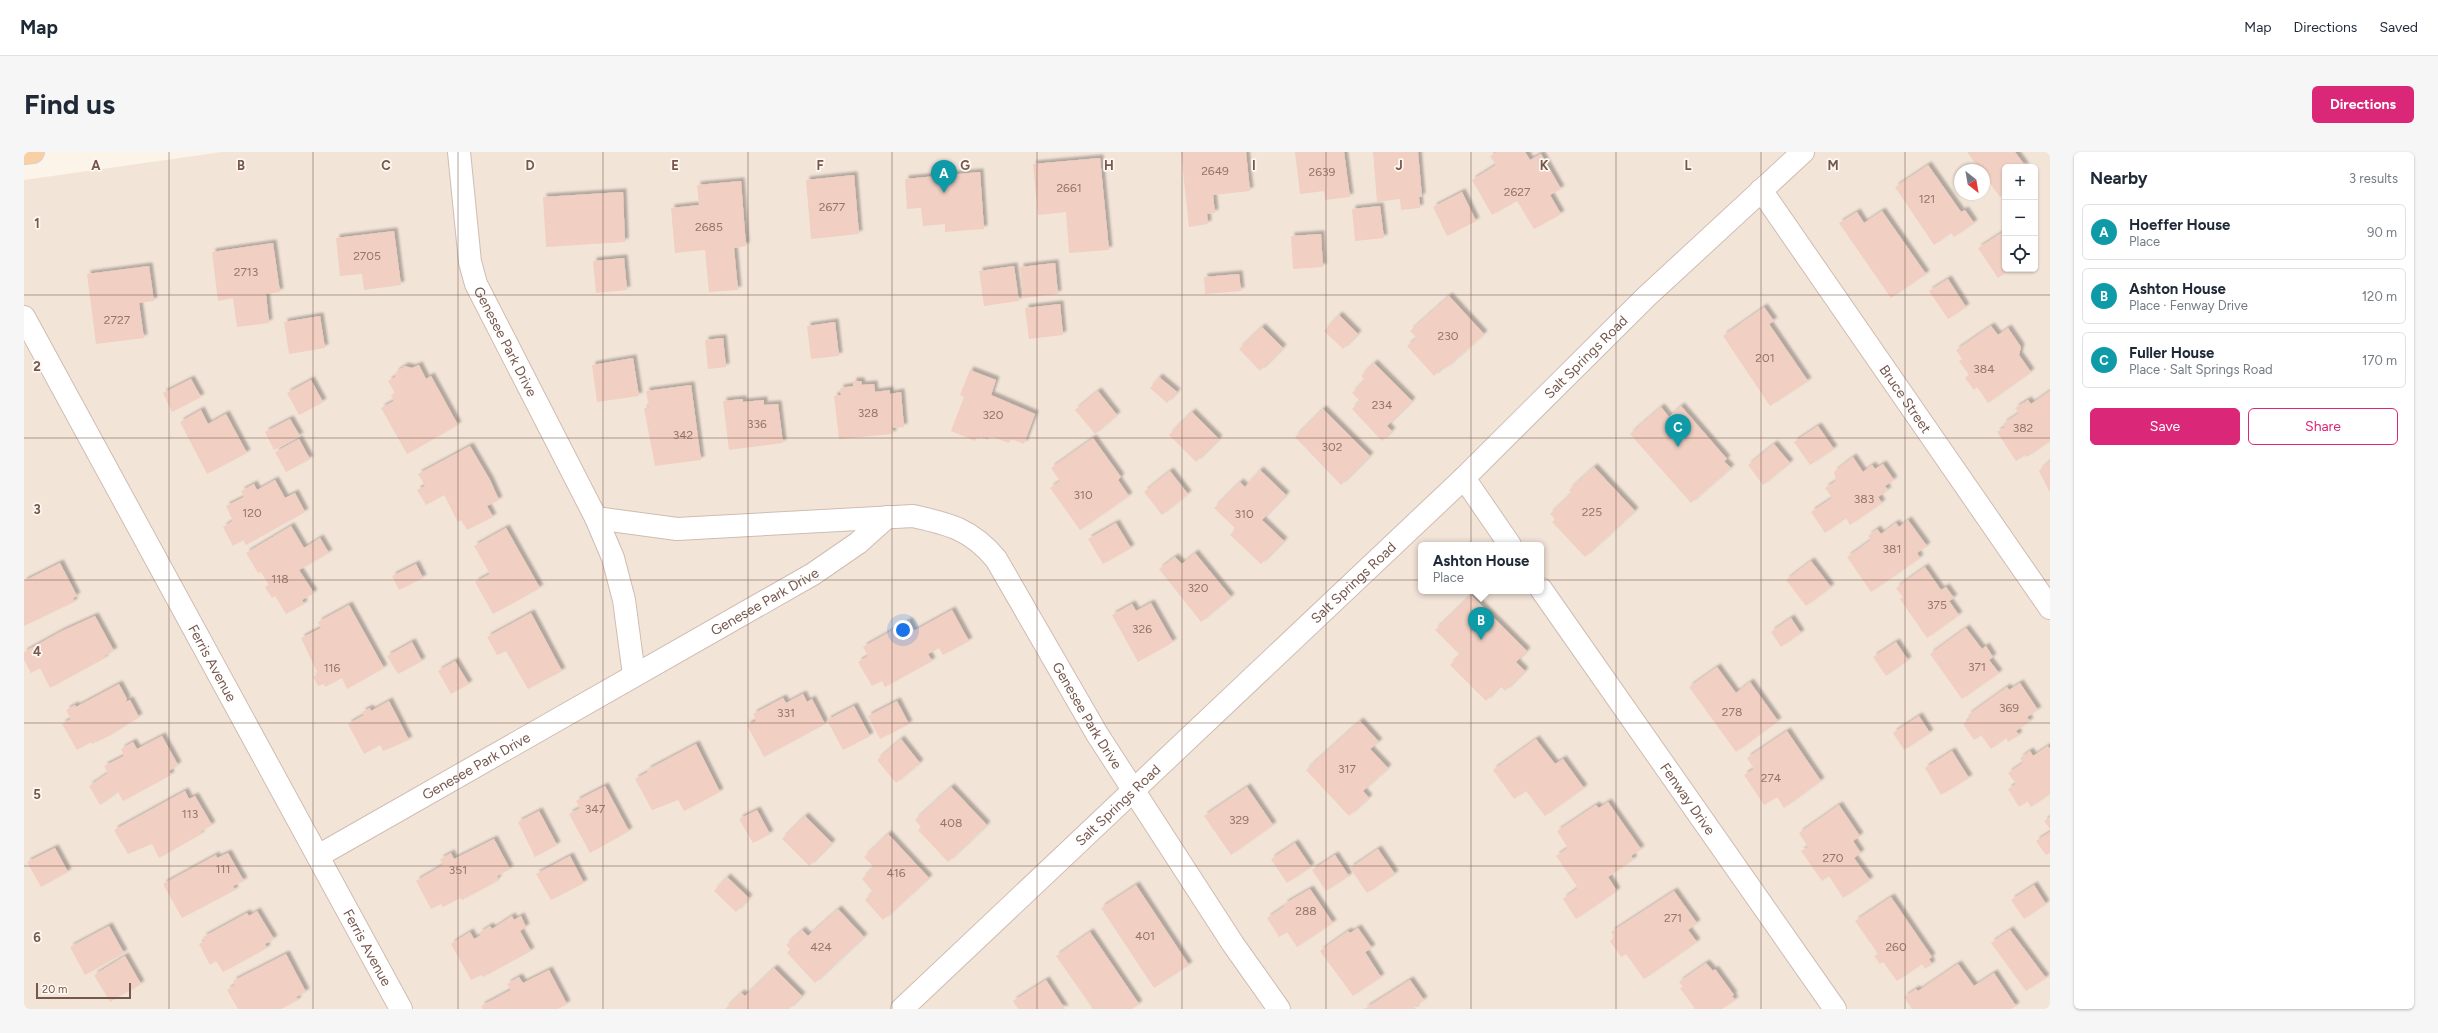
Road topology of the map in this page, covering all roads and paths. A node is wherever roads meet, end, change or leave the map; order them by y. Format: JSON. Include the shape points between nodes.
{"nodes":[{"id":1,"x":33,"y":152,"type":"edge"},
{"id":2,"x":459,"y":152,"type":"edge"},
{"id":3,"x":1802,"y":152,"type":"edge"},
{"id":4,"x":24,"y":153,"type":"edge"},
{"id":5,"x":1761,"y":190,"type":"junction"},
{"id":6,"x":24,"y":317,"type":"edge"},
{"id":7,"x":1464,"y":478,"type":"junction"},
{"id":8,"x":887,"y":517,"type":"junction"},
{"id":9,"x":596,"y":518,"type":"junction"},
{"id":10,"x":1508,"y":542,"type":"edge"},
{"id":11,"x":1544,"y":593,"type":"edge"},
{"id":12,"x":2050,"y":608,"type":"edge"},
{"id":13,"x":634,"y":675,"type":"junction"},
{"id":14,"x":1133,"y":789,"type":"junction"},
{"id":15,"x":318,"y":856,"type":"junction"},
{"id":16,"x":401,"y":1009,"type":"edge"},
{"id":17,"x":902,"y":1009,"type":"edge"},
{"id":18,"x":1279,"y":1009,"type":"edge"},
{"id":19,"x":1835,"y":1009,"type":"edge"}],
"edges":[{"from":1,"to":4,"type":"main road"},
{"from":2,"to":9,"type":"street","name":"Genesee Park Drive","via":[[470,262],[476,284]]},
{"from":3,"to":5,"type":"street","name":"Salt Springs Road"},
{"from":5,"to":7,"type":"street","name":"Salt Springs Road","via":[[1646,297]]},
{"from":5,"to":12,"type":"street","name":"Bruce Street"},
{"from":6,"to":15,"type":"street","name":"Ferris Avenue"},
{"from":7,"to":10,"type":"street"},
{"from":7,"to":14,"type":"street","name":"Salt Springs Road"},
{"from":8,"to":9,"type":"street","name":"Genesee Park Drive","via":[[677,529]]},
{"from":8,"to":13,"type":"street","name":"Genesee Park Drive","via":[[858,543],[813,574]]},
{"from":8,"to":14,"type":"street","name":"Genesee Park Drive","via":[[913,516],[951,524],[983,544],[996,559]]},
{"from":9,"to":13,"type":"street","name":"Genesee Park Drive","via":[[613,558],[624,600]]},
{"from":11,"to":19,"type":"street","name":"Fenway Drive"},
{"from":13,"to":15,"type":"street","name":"Genesee Park Drive"},
{"from":14,"to":17,"type":"street","name":"Salt Springs Road"},
{"from":14,"to":18,"type":"street","name":"Genesee Park Drive","via":[[1233,944]]},
{"from":15,"to":16,"type":"street","name":"Ferris Avenue"}]}
